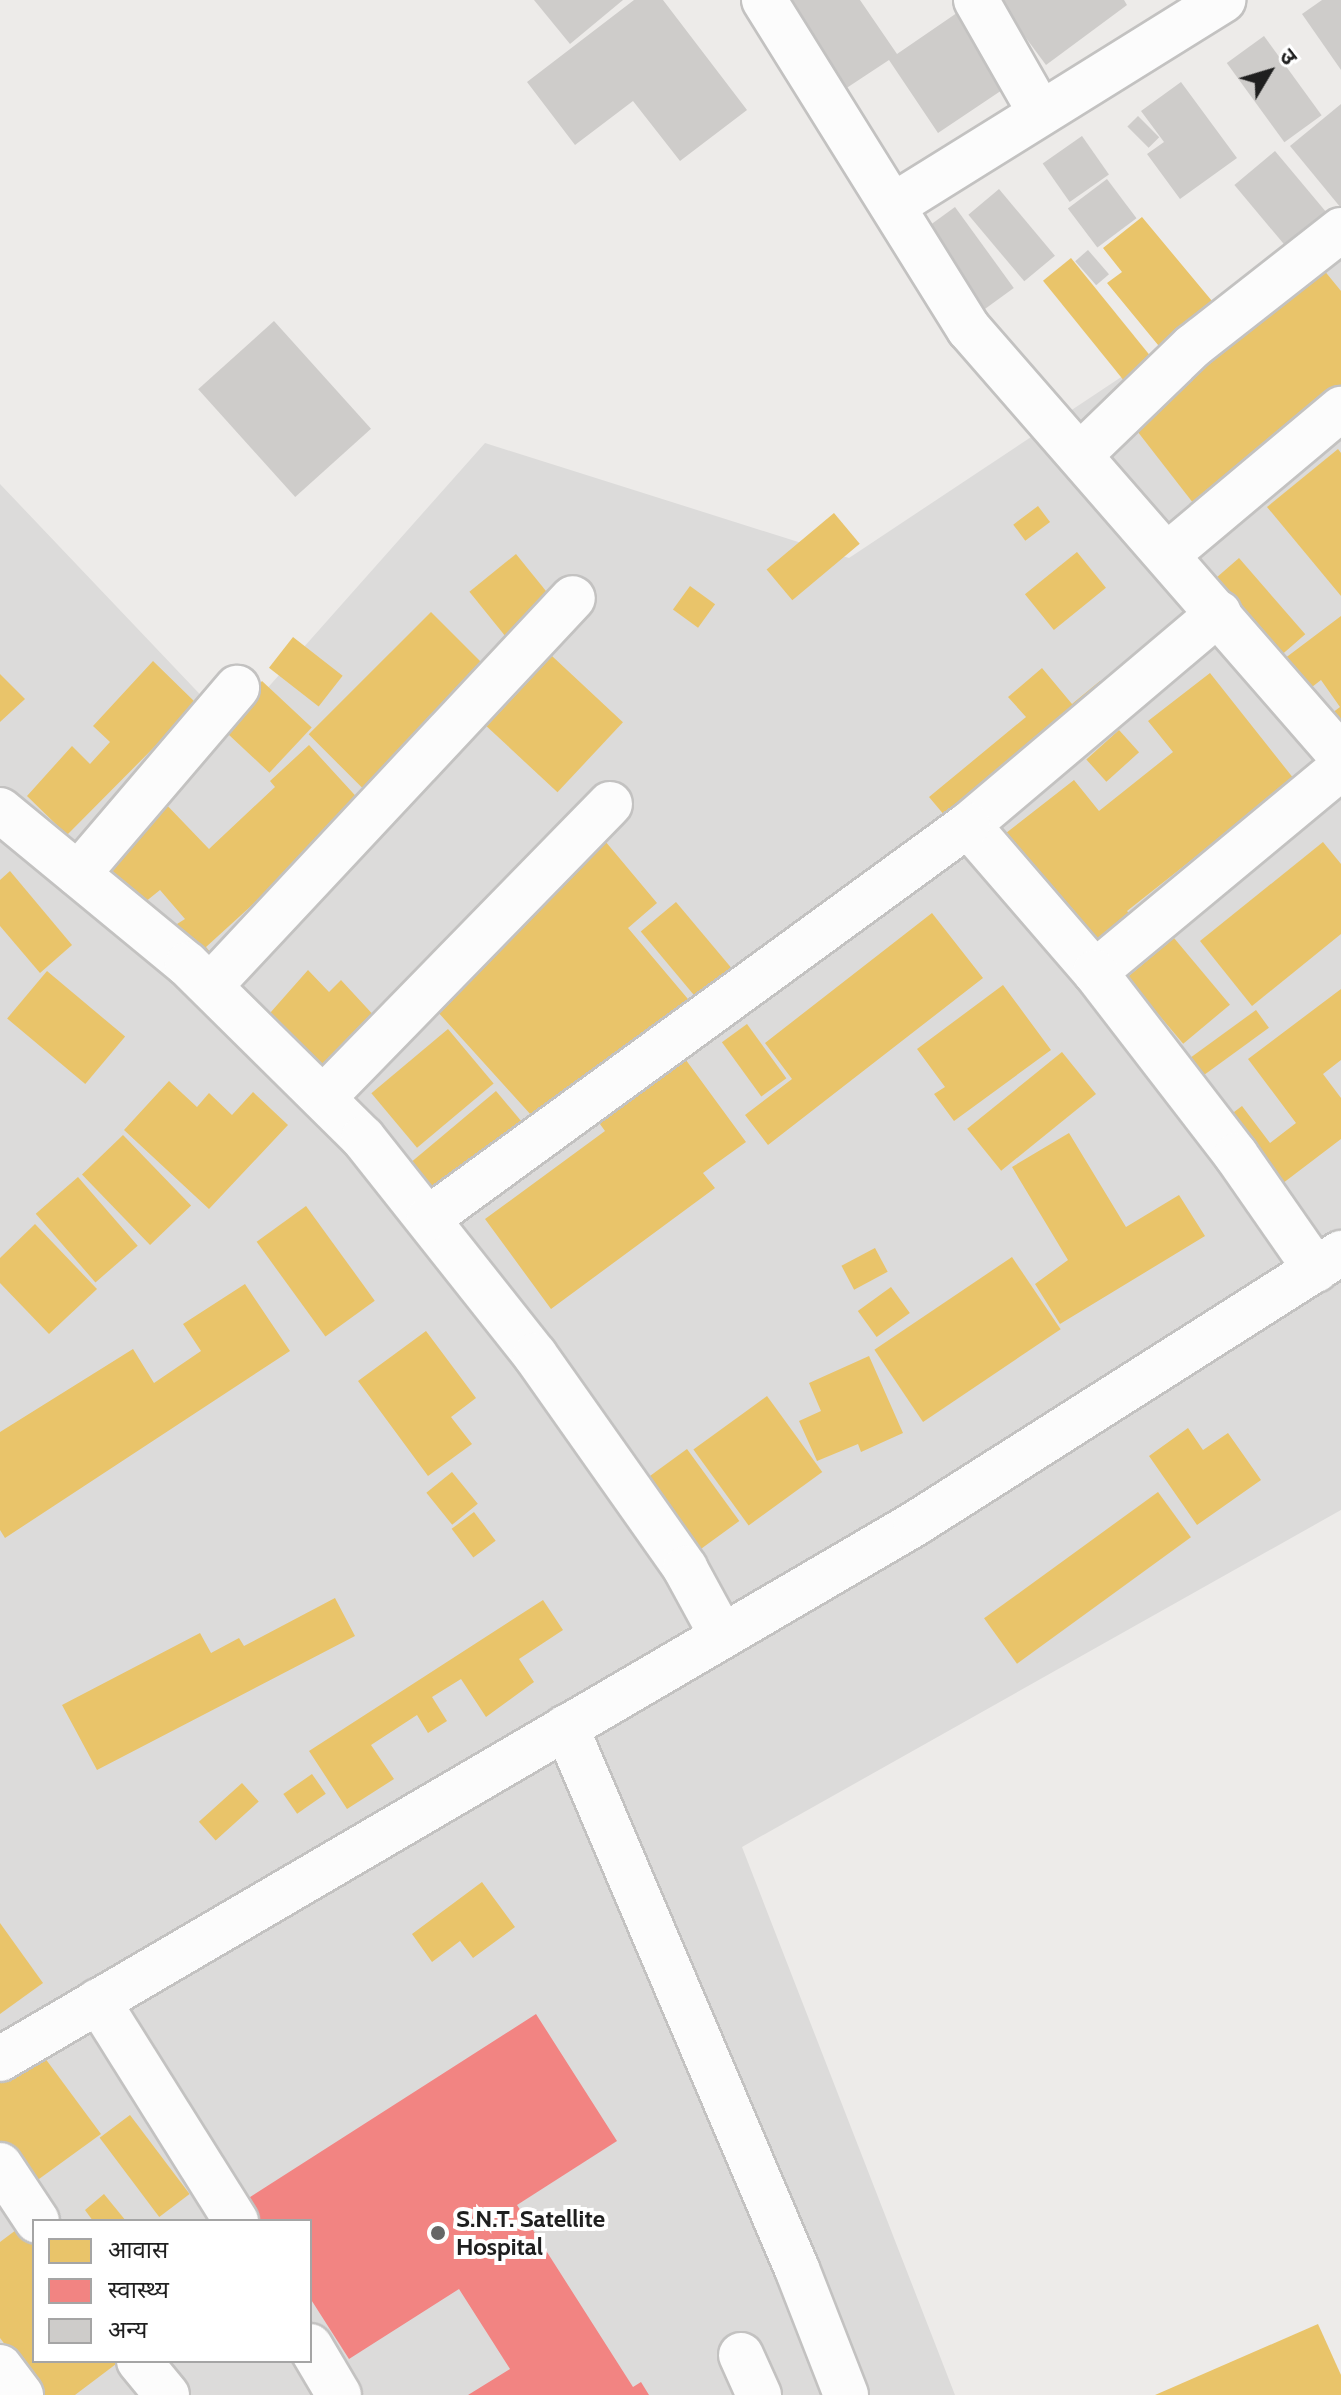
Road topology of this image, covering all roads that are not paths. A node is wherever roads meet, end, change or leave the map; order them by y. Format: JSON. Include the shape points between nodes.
{"nodes":[{"id":1,"x":764,"y":0,"type":"edge"},
{"id":2,"x":976,"y":0,"type":"edge"},
{"id":3,"x":1223,"y":0,"type":"edge"},
{"id":4,"x":1040,"y":112,"type":"junction"},
{"id":5,"x":894,"y":205,"type":"junction"},
{"id":6,"x":1341,"y":230,"type":"edge"},
{"id":7,"x":1341,"y":409,"type":"edge"},
{"id":8,"x":1080,"y":455,"type":"junction"},
{"id":9,"x":1168,"y":554,"type":"junction"},
{"id":10,"x":573,"y":598,"type":"dead end"},
{"id":11,"x":1219,"y":613,"type":"junction"},
{"id":12,"x":237,"y":688,"type":"dead end"},
{"id":13,"x":1341,"y":756,"type":"edge"},
{"id":14,"x":1341,"y":768,"type":"edge"},
{"id":15,"x":610,"y":804,"type":"dead end"},
{"id":16,"x":0,"y":810,"type":"edge"},
{"id":17,"x":968,"y":825,"type":"junction"},
{"id":18,"x":78,"y":874,"type":"junction"},
{"id":19,"x":1095,"y":972,"type":"junction"},
{"id":20,"x":210,"y":986,"type":"junction"},
{"id":21,"x":325,"y":1096,"type":"junction"},
{"id":22,"x":429,"y":1218,"type":"junction"},
{"id":23,"x":1328,"y":1262,"type":"edge"},
{"id":24,"x":722,"y":1636,"type":"junction"},
{"id":25,"x":566,"y":1727,"type":"junction"},
{"id":26,"x":98,"y":2001,"type":"junction"},
{"id":27,"x":0,"y":2059,"type":"edge"},
{"id":28,"x":0,"y":2165,"type":"edge"},
{"id":29,"x":36,"y":2219,"type":"edge"},
{"id":30,"x":235,"y":2219,"type":"edge"},
{"id":31,"x":312,"y":2349,"type":"edge"},
{"id":32,"x":741,"y":2355,"type":"dead end"},
{"id":33,"x":141,"y":2363,"type":"edge"},
{"id":34,"x":0,"y":2367,"type":"edge"},
{"id":35,"x":21,"y":2395,"type":"edge"},
{"id":36,"x":167,"y":2395,"type":"edge"},
{"id":37,"x":339,"y":2395,"type":"edge"},
{"id":38,"x":759,"y":2395,"type":"edge"},
{"id":39,"x":846,"y":2395,"type":"edge"}],
"edges":[{"from":1,"to":5,"type":"street"},
{"from":2,"to":4,"type":"street"},
{"from":3,"to":4,"type":"street"},
{"from":4,"to":5,"type":"street"},
{"from":5,"to":8,"type":"street","via":[[969,329]]},
{"from":6,"to":8,"type":"street","via":[[1193,346]]},
{"from":7,"to":9,"type":"street"},
{"from":8,"to":9,"type":"street"},
{"from":9,"to":11,"type":"street"},
{"from":10,"to":20,"type":"street"},
{"from":11,"to":13,"type":"street"},
{"from":11,"to":17,"type":"street"},
{"from":12,"to":18,"type":"street"},
{"from":14,"to":19,"type":"street"},
{"from":15,"to":21,"type":"street"},
{"from":16,"to":18,"type":"street"},
{"from":17,"to":19,"type":"street"},
{"from":17,"to":22,"type":"street"},
{"from":18,"to":20,"type":"street"},
{"from":19,"to":23,"type":"street","via":[[1236,1155]]},
{"from":20,"to":21,"type":"street"},
{"from":21,"to":22,"type":"street"},
{"from":22,"to":24,"type":"street","via":[[535,1355],[685,1568]]},
{"from":23,"to":24,"type":"street","via":[[916,1523]]},
{"from":24,"to":25,"type":"street"},
{"from":25,"to":26,"type":"street"},
{"from":25,"to":39,"type":"street"},
{"from":26,"to":27,"type":"street"},
{"from":26,"to":30,"type":"street"},
{"from":28,"to":29,"type":"street"},
{"from":31,"to":37,"type":"street"},
{"from":32,"to":38,"type":"street"},
{"from":33,"to":36,"type":"street"},
{"from":34,"to":35,"type":"street"}]}
